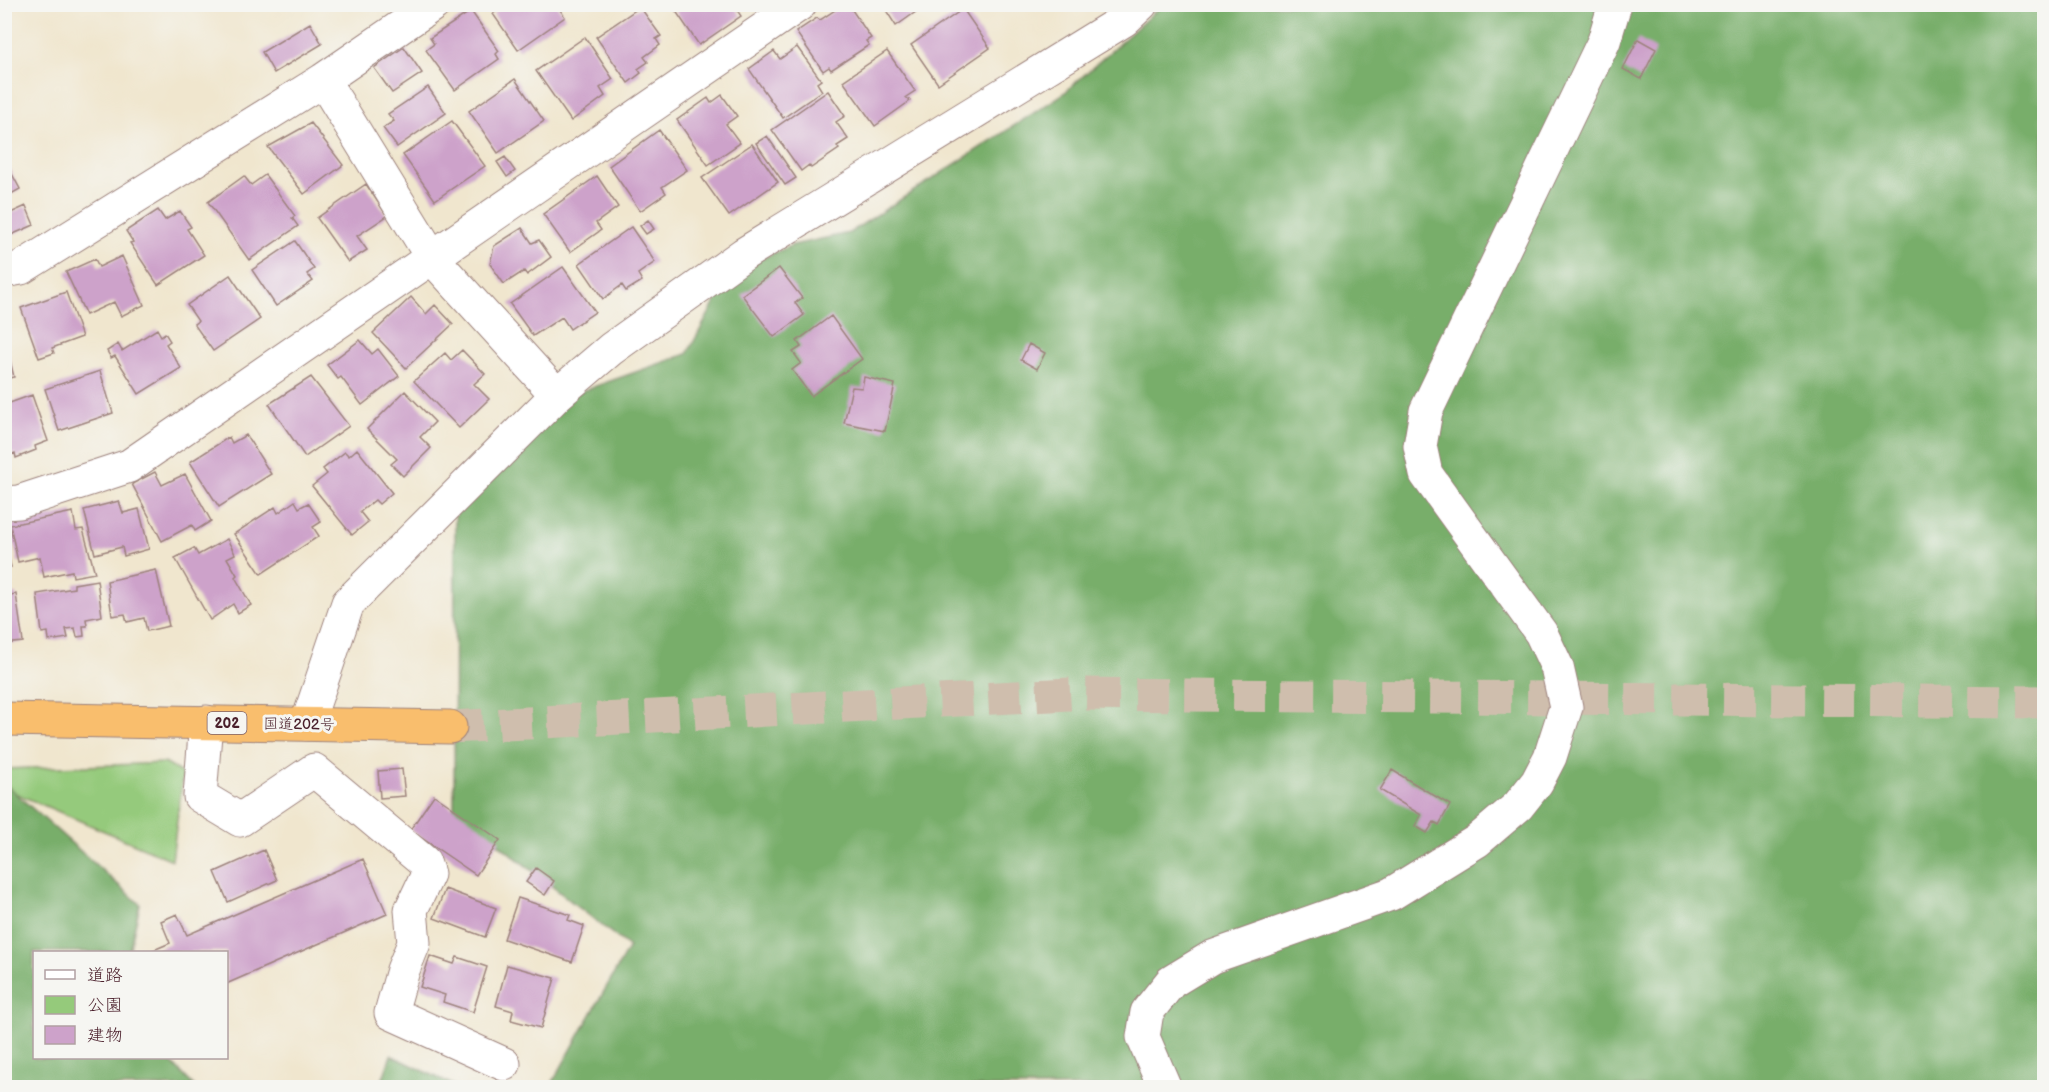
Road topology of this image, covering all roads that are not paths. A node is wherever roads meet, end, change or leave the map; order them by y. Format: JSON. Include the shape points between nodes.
{"nodes":[{"id":1,"x":434,"y":4,"type":"edge"},
{"id":2,"x":800,"y":4,"type":"edge"},
{"id":3,"x":1141,"y":4,"type":"edge"},
{"id":4,"x":1615,"y":4,"type":"edge"},
{"id":5,"x":323,"y":80,"type":"junction"},
{"id":6,"x":433,"y":259,"type":"junction"},
{"id":7,"x":4,"y":271,"type":"edge"},
{"id":8,"x":557,"y":394,"type":"junction"},
{"id":9,"x":4,"y":503,"type":"edge"},
{"id":10,"x":4,"y":719,"type":"edge"},
{"id":11,"x":206,"y":722,"type":"junction"},
{"id":12,"x":307,"y":724,"type":"junction"},
{"id":13,"x":450,"y":727,"type":"tunnel mouth"},
{"id":14,"x":504,"y":1064,"type":"dead end"},
{"id":15,"x":1166,"y":1088,"type":"edge"}],
"edges":[{"from":1,"to":5,"type":"street"},
{"from":2,"to":6,"type":"street"},
{"from":3,"to":8,"type":"street","via":[[1124,20],[744,254],[610,349]]},
{"from":4,"to":15,"type":"street","via":[[1604,41],[1426,411],[1420,446],[1426,474],[1541,633],[1557,667],[1566,707],[1550,757],[1518,806],[1477,841],[1391,894],[1212,957],[1171,982],[1147,1012],[1143,1037]]},
{"from":5,"to":6,"type":"street"},
{"from":5,"to":7,"type":"street","via":[[21,268]]},
{"from":6,"to":8,"type":"street"},
{"from":6,"to":9,"type":"street","via":[[129,466],[19,502]]},
{"from":8,"to":12,"type":"street","via":[[348,603]]},
{"from":10,"to":11,"type":"highway","name":"国道202号","number":"202"},
{"from":11,"to":12,"type":"highway","name":"国道202号","number":"202"},
{"from":11,"to":14,"type":"street","via":[[200,796],[240,820],[314,770],[424,862],[428,874],[411,910],[414,943],[391,1013]]},
{"from":12,"to":13,"type":"highway","name":"国道202号","number":"202"}]}
